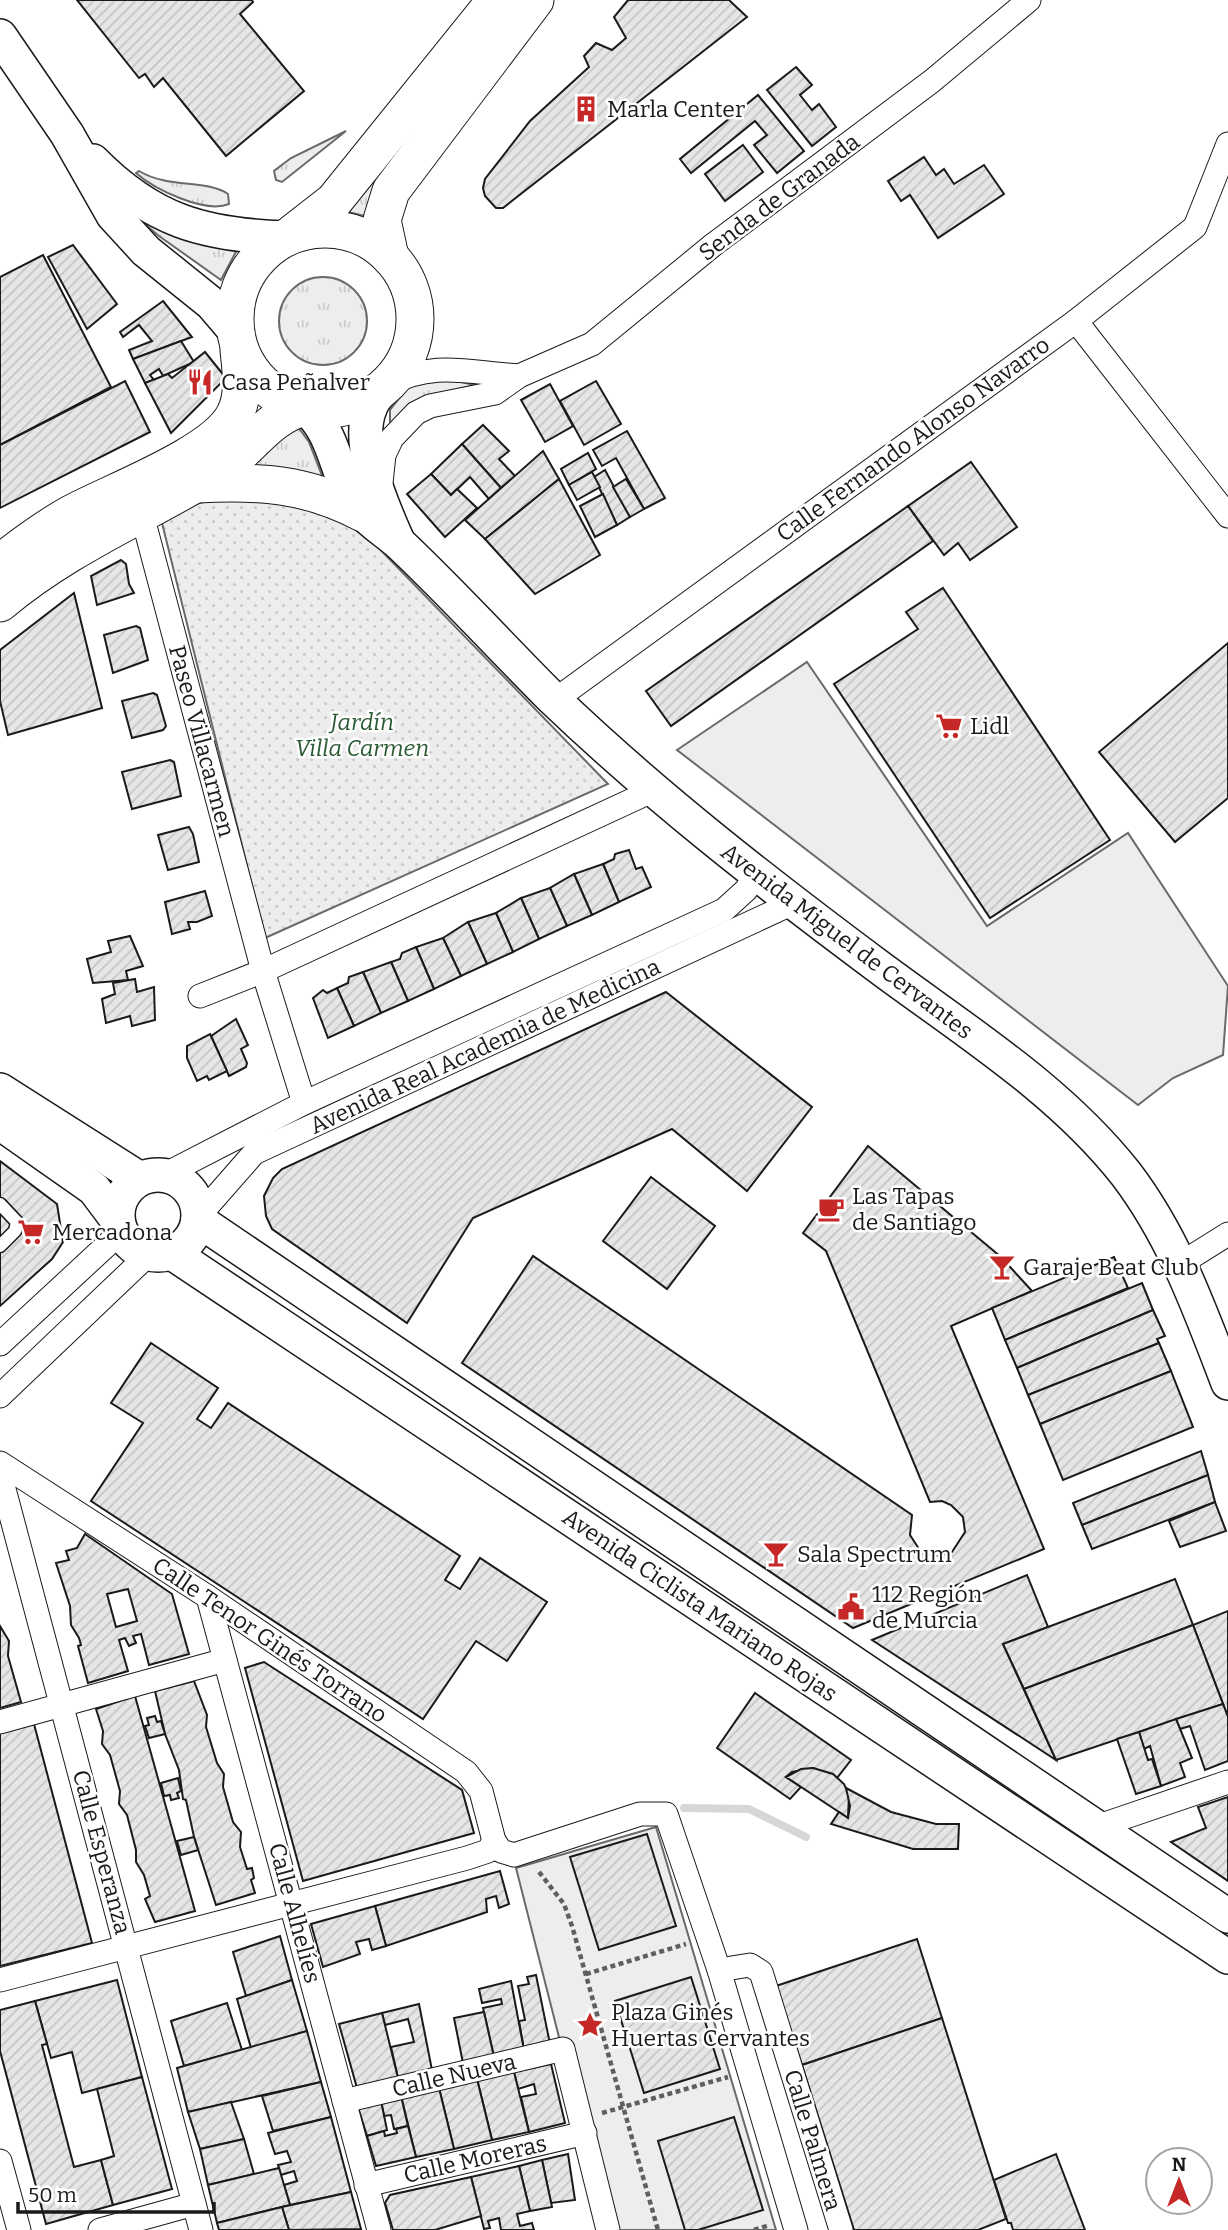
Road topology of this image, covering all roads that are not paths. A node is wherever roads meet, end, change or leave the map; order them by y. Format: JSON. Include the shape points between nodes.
{"nodes":[{"id":1,"x":496,"y":0,"type":"edge"},
{"id":2,"x":535,"y":0,"type":"edge"},
{"id":3,"x":1029,"y":0,"type":"edge"},
{"id":4,"x":0,"y":36,"type":"edge"},
{"id":5,"x":67,"y":134,"type":"junction"},
{"id":6,"x":1228,"y":144,"type":"edge"},
{"id":7,"x":285,"y":238,"type":"junction"},
{"id":8,"x":390,"y":257,"type":"junction"},
{"id":9,"x":1076,"y":321,"type":"junction"},
{"id":10,"x":237,"y":340,"type":"junction"},
{"id":11,"x":519,"y":376,"type":"junction"},
{"id":12,"x":387,"y":385,"type":"junction"},
{"id":13,"x":304,"y":407,"type":"junction"},
{"id":14,"x":192,"y":484,"type":"junction"},
{"id":15,"x":371,"y":504,"type":"junction"},
{"id":16,"x":141,"y":511,"type":"junction"},
{"id":17,"x":1228,"y":516,"type":"edge"},
{"id":18,"x":0,"y":563,"type":"edge"},
{"id":19,"x":0,"y":603,"type":"edge"},
{"id":20,"x":555,"y":700,"type":"junction"},
{"id":21,"x":654,"y":790,"type":"junction"},
{"id":22,"x":756,"y":874,"type":"junction"},
{"id":23,"x":793,"y":903,"type":"junction"},
{"id":24,"x":263,"y":971,"type":"junction"},
{"id":25,"x":200,"y":996,"type":"dead end"},
{"id":26,"x":0,"y":1090,"type":"edge"},
{"id":27,"x":304,"y":1103,"type":"junction"},
{"id":28,"x":2,"y":1128,"type":"edge"},
{"id":29,"x":304,"y":1130,"type":"junction"},
{"id":30,"x":151,"y":1178,"type":"junction"},
{"id":31,"x":0,"y":1204,"type":"edge"},
{"id":32,"x":198,"y":1219,"type":"junction"},
{"id":33,"x":120,"y":1226,"type":"junction"},
{"id":34,"x":1228,"y":1234,"type":"edge"},
{"id":35,"x":0,"y":1246,"type":"edge"},
{"id":36,"x":160,"y":1254,"type":"junction"},
{"id":37,"x":1180,"y":1264,"type":"junction"},
{"id":38,"x":0,"y":1344,"type":"edge"},
{"id":39,"x":1228,"y":1384,"type":"edge"},
{"id":40,"x":0,"y":1396,"type":"edge"},
{"id":41,"x":0,"y":1463,"type":"edge"},
{"id":42,"x":0,"y":1474,"type":"edge"},
{"id":43,"x":208,"y":1597,"type":"junction"},
{"id":44,"x":225,"y":1660,"type":"junction"},
{"id":45,"x":62,"y":1706,"type":"junction"},
{"id":46,"x":0,"y":1722,"type":"edge"},
{"id":47,"x":1228,"y":1782,"type":"edge"},
{"id":48,"x":1097,"y":1827,"type":"junction"},
{"id":49,"x":492,"y":1846,"type":"junction"},
{"id":50,"x":292,"y":1902,"type":"junction"},
{"id":51,"x":1228,"y":1916,"type":"edge"},
{"id":52,"x":127,"y":1946,"type":"junction"},
{"id":53,"x":1228,"y":1957,"type":"edge"},
{"id":54,"x":719,"y":1970,"type":"junction"},
{"id":55,"x":0,"y":1980,"type":"edge"},
{"id":56,"x":344,"y":2101,"type":"junction"},
{"id":57,"x":583,"y":2126,"type":"junction"},
{"id":58,"x":0,"y":2161,"type":"edge"},
{"id":59,"x":366,"y":2185,"type":"junction"},
{"id":60,"x":194,"y":2204,"type":"junction"},
{"id":61,"x":19,"y":2230,"type":"edge"},
{"id":62,"x":100,"y":2230,"type":"edge"},
{"id":63,"x":201,"y":2230,"type":"edge"},
{"id":64,"x":379,"y":2230,"type":"edge"},
{"id":65,"x":608,"y":2230,"type":"edge"},
{"id":66,"x":796,"y":2230,"type":"edge"},
{"id":67,"x":841,"y":2230,"type":"edge"}],
"edges":[{"from":1,"to":7,"type":"main road","via":[[334,201]]},
{"from":2,"to":8,"type":"main road","via":[[391,191],[382,220]]},
{"from":3,"to":11,"type":"street","name":"Senda de Granada","via":[[932,81],[713,245],[592,344]]},
{"from":4,"to":5,"type":"main road"},
{"from":5,"to":7,"type":"main road","via":[[117,186],[175,221],[220,233]]},
{"from":5,"to":10,"type":"main road","via":[[100,195],[128,233],[212,304]]},
{"from":6,"to":9,"type":"street","name":"Calle Fernando Alonso Navarro","via":[[1195,227]]},
{"from":7,"to":8,"type":"main road","via":[[312,230],[341,230]]},
{"from":7,"to":10,"type":"main road","via":[[259,257],[241,284],[234,315]]},
{"from":8,"to":12,"type":"main road","via":[[411,291],[414,331],[405,360]]},
{"from":9,"to":17,"type":"street"},
{"from":9,"to":20,"type":"street","name":"Calle Fernando Alonso Navarro"},
{"from":10,"to":13,"type":"main road","via":[[257,380]]},
{"from":10,"to":18,"type":"main road","via":[[240,399],[230,423],[153,474],[70,515]]},
{"from":11,"to":12,"type":"street","via":[[440,368],[422,370]]},
{"from":11,"to":15,"type":"street","name":"Senda de Granada","via":[[495,393],[430,406],[404,422],[384,455]]},
{"from":12,"to":13,"type":"main road","via":[[357,404],[322,410]]},
{"from":12,"to":15,"type":"main road","via":[[367,417]]},
{"from":13,"to":14,"type":"main road","via":[[276,419],[235,459]]},
{"from":13,"to":15,"type":"main road","name":"Avenida Miguel de Cervantes","via":[[323,425],[351,497]]},
{"from":14,"to":15,"type":"main road","via":[[280,484]]},
{"from":14,"to":16,"type":"main road"},
{"from":15,"to":20,"type":"main road","name":"Avenida Miguel de Cervantes","via":[[400,544]]},
{"from":16,"to":19,"type":"main road","via":[[37,572]]},
{"from":16,"to":24,"type":"street","name":"Paseo Villacarmen"},
{"from":20,"to":21,"type":"main road","name":"Avenida Miguel de Cervantes"},
{"from":21,"to":22,"type":"main road","name":"Avenida Miguel de Cervantes"},
{"from":21,"to":24,"type":"street"},
{"from":22,"to":23,"type":"main road","name":"Avenida Miguel de Cervantes"},
{"from":22,"to":27,"type":"street","name":"Avenida Real Academia de Medicina","via":[[724,910]]},
{"from":23,"to":29,"type":"street","name":"Avenida Real Academia de Medicina"},
{"from":23,"to":37,"type":"main road","name":"Avenida Miguel de Cervantes","via":[[1072,1114],[1128,1177]]},
{"from":24,"to":25,"type":"street"},
{"from":24,"to":27,"type":"street","name":"Paseo Villacarmen"},
{"from":26,"to":30,"type":"main road"},
{"from":27,"to":29,"type":"lane"},
{"from":27,"to":30,"type":"street","name":"Avenida Real Academia de Medicina"},
{"from":28,"to":33,"type":"main road","via":[[94,1189]]},
{"from":29,"to":32,"type":"street","name":"Avenida Real Academia de Medicina","via":[[254,1153]]},
{"from":30,"to":32,"type":"main road","via":[[181,1182],[198,1207]]},
{"from":30,"to":33,"type":"main road","via":[[122,1196]]},
{"from":31,"to":35,"type":"lane","via":[[15,1218],[17,1227]]},
{"from":32,"to":36,"type":"main road","via":[[190,1240]]},
{"from":32,"to":48,"type":"main road","name":"Avenida Ciclista Mariano Rojas"},
{"from":33,"to":36,"type":"main road","via":[[137,1250]]},
{"from":33,"to":38,"type":"street"},
{"from":34,"to":37,"type":"street"},
{"from":36,"to":40,"type":"street"},
{"from":36,"to":53,"type":"main road","name":"Avenida Ciclista Mariano Rojas"},
{"from":37,"to":39,"type":"main road","name":"Avenida Miguel de Cervantes"},
{"from":41,"to":43,"type":"street","name":"Calle Tenor Ginés Torrano"},
{"from":42,"to":45,"type":"street","name":"Calle Esperanza"},
{"from":43,"to":44,"type":"street","name":"Calle Alhelíes"},
{"from":43,"to":49,"type":"street","name":"Calle Tenor Ginés Torrano","via":[[466,1772],[481,1791]]},
{"from":44,"to":45,"type":"street"},
{"from":44,"to":50,"type":"street","name":"Calle Alhelíes"},
{"from":45,"to":46,"type":"street"},
{"from":45,"to":52,"type":"street","name":"Calle Esperanza"},
{"from":47,"to":48,"type":"street"},
{"from":48,"to":51,"type":"main road","name":"Avenida Ciclista Mariano Rojas"},
{"from":49,"to":50,"type":"street","via":[[467,1858]]},
{"from":49,"to":54,"type":"street","name":"Calle Palmera","via":[[519,1854],[640,1814],[663,1812],[674,1831]]},
{"from":50,"to":52,"type":"street"},
{"from":50,"to":56,"type":"street","name":"Calle Alhelíes"},
{"from":52,"to":55,"type":"street"},
{"from":52,"to":60,"type":"street","name":"Calle Esperanza"},
{"from":54,"to":66,"type":"street","name":"Calle Palmera"},
{"from":54,"to":67,"type":"street","name":"Calle Palmera","via":[[750,1965],[761,1972]]},
{"from":56,"to":57,"type":"street","name":"Calle Nueva","via":[[563,2049]]},
{"from":56,"to":59,"type":"street","name":"Calle Alhelíes"},
{"from":57,"to":59,"type":"street","name":"Calle Moreras"},
{"from":57,"to":65,"type":"street"},
{"from":58,"to":61,"type":"street"},
{"from":59,"to":64,"type":"street","name":"Calle Alhelíes"},
{"from":60,"to":62,"type":"street"},
{"from":60,"to":63,"type":"street","name":"Calle Esperanza"}]}
